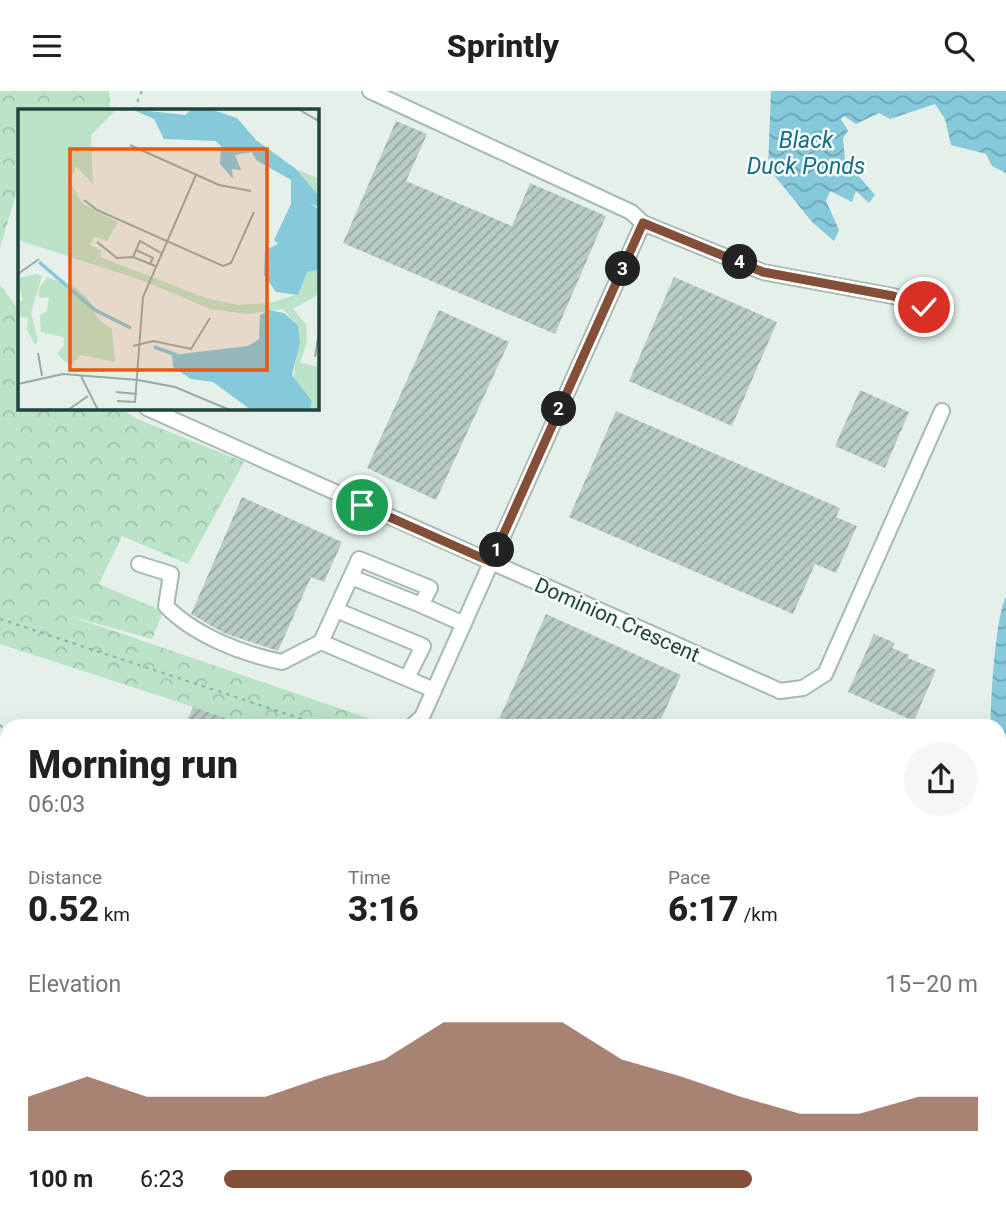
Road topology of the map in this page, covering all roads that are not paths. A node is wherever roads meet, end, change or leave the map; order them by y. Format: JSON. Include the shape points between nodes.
{"nodes":[{"id":1,"x":370,"y":91,"type":"edge"},
{"id":2,"x":643,"y":223,"type":"junction"},
{"id":3,"x":924,"y":307,"type":"dead end"},
{"id":4,"x":149,"y":409,"type":"edge"},
{"id":5,"x":942,"y":411,"type":"dead end"},
{"id":6,"x":491,"y":562,"type":"junction"},
{"id":7,"x":139,"y":564,"type":"dead end"},
{"id":8,"x":336,"y":610,"type":"junction"},
{"id":9,"x":464,"y":624,"type":"junction"},
{"id":10,"x":321,"y":642,"type":"junction"},
{"id":11,"x":407,"y":678,"type":"junction"},
{"id":12,"x":435,"y":690,"type":"junction"},
{"id":13,"x":421,"y":719,"type":"edge"}],
"edges":[{"from":1,"to":2,"type":"street","via":[[631,212]]},
{"from":2,"to":3,"type":"street","via":[[763,272],[880,293]]},
{"from":2,"to":6,"type":"street"},
{"from":4,"to":6,"type":"street","name":"Dominion Crescent"},
{"from":5,"to":6,"type":"street","name":"Dominion Crescent","via":[[825,674],[803,688],[774,690]]},
{"from":6,"to":9,"type":"street"},
{"from":7,"to":10,"type":"street","via":[[171,574],[166,606],[181,622],[240,649],[282,662]]},
{"from":8,"to":9,"type":"street","via":[[359,559],[430,587],[421,605]]},
{"from":8,"to":10,"type":"street"},
{"from":8,"to":11,"type":"street","via":[[423,646]]},
{"from":9,"to":12,"type":"street"},
{"from":10,"to":11,"type":"street"},
{"from":11,"to":12,"type":"street"},
{"from":12,"to":13,"type":"street"}]}
